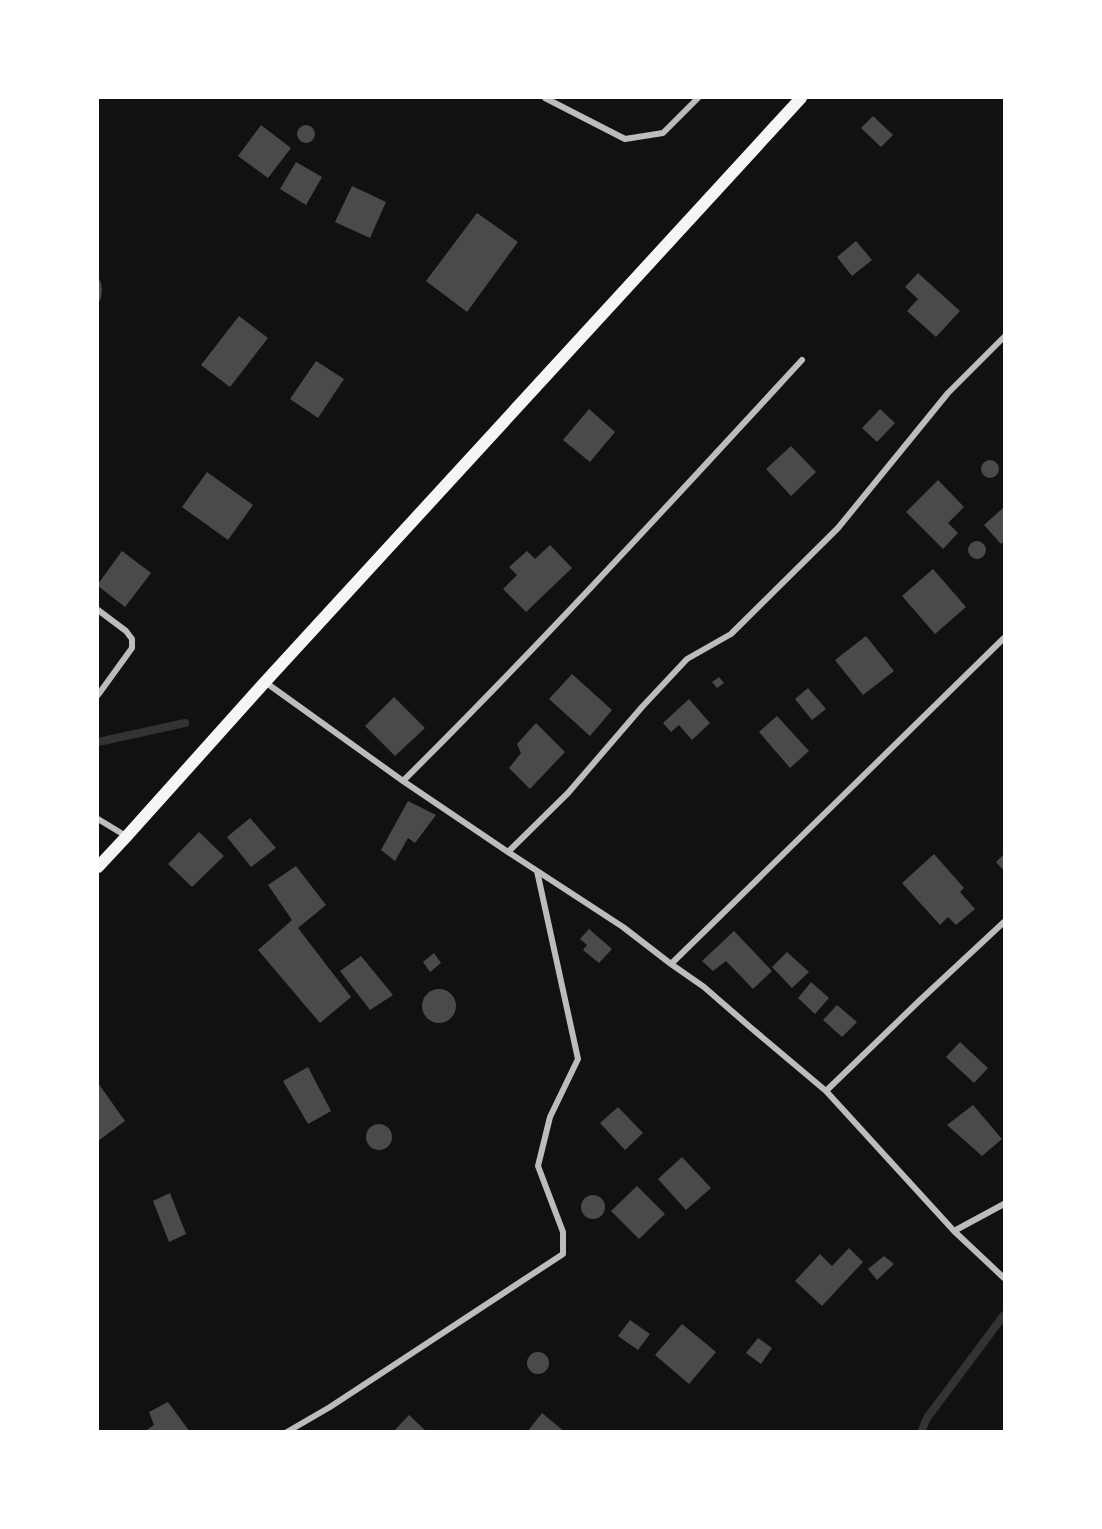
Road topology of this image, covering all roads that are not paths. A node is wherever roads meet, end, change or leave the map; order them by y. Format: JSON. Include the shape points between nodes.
{"nodes":[{"id":1,"x":545,"y":98,"type":"edge"},
{"id":2,"x":698,"y":98,"type":"edge"},
{"id":3,"x":801,"y":98,"type":"edge"},
{"id":4,"x":1005,"y":337,"type":"edge"},
{"id":5,"x":802,"y":360,"type":"dead end"},
{"id":6,"x":98,"y":610,"type":"edge"},
{"id":7,"x":1005,"y":638,"type":"edge"},
{"id":8,"x":265,"y":682,"type":"junction"},
{"id":9,"x":98,"y":696,"type":"edge"},
{"id":10,"x":403,"y":781,"type":"junction"},
{"id":11,"x":98,"y":819,"type":"edge"},
{"id":12,"x":126,"y":837,"type":"junction"},
{"id":13,"x":508,"y":852,"type":"junction"},
{"id":14,"x":98,"y":867,"type":"edge"},
{"id":15,"x":536,"y":870,"type":"junction"},
{"id":16,"x":1005,"y":922,"type":"edge"},
{"id":17,"x":671,"y":964,"type":"junction"},
{"id":18,"x":826,"y":1091,"type":"junction"},
{"id":19,"x":1005,"y":1204,"type":"edge"},
{"id":20,"x":954,"y":1231,"type":"junction"},
{"id":21,"x":1005,"y":1278,"type":"edge"},
{"id":22,"x":287,"y":1431,"type":"edge"}],
"edges":[{"from":1,"to":2,"type":"street","via":[[625,139],[663,133]]},
{"from":3,"to":8,"type":"main road"},
{"from":4,"to":13,"type":"street","via":[[948,393],[838,528],[730,633],[687,659],[568,793]]},
{"from":5,"to":10,"type":"street"},
{"from":6,"to":9,"type":"street","via":[[126,631],[132,648]]},
{"from":7,"to":17,"type":"street"},
{"from":8,"to":10,"type":"street"},
{"from":8,"to":12,"type":"main road"},
{"from":10,"to":13,"type":"street"},
{"from":11,"to":12,"type":"street"},
{"from":12,"to":14,"type":"main road"},
{"from":13,"to":15,"type":"street"},
{"from":15,"to":17,"type":"street"},
{"from":15,"to":22,"type":"street","via":[[578,1059],[550,1117],[538,1166],[563,1232],[563,1254],[330,1407]]},
{"from":16,"to":18,"type":"street"},
{"from":17,"to":18,"type":"street","via":[[704,987]]},
{"from":18,"to":20,"type":"street"},
{"from":19,"to":20,"type":"street"},
{"from":20,"to":21,"type":"street"}]}
